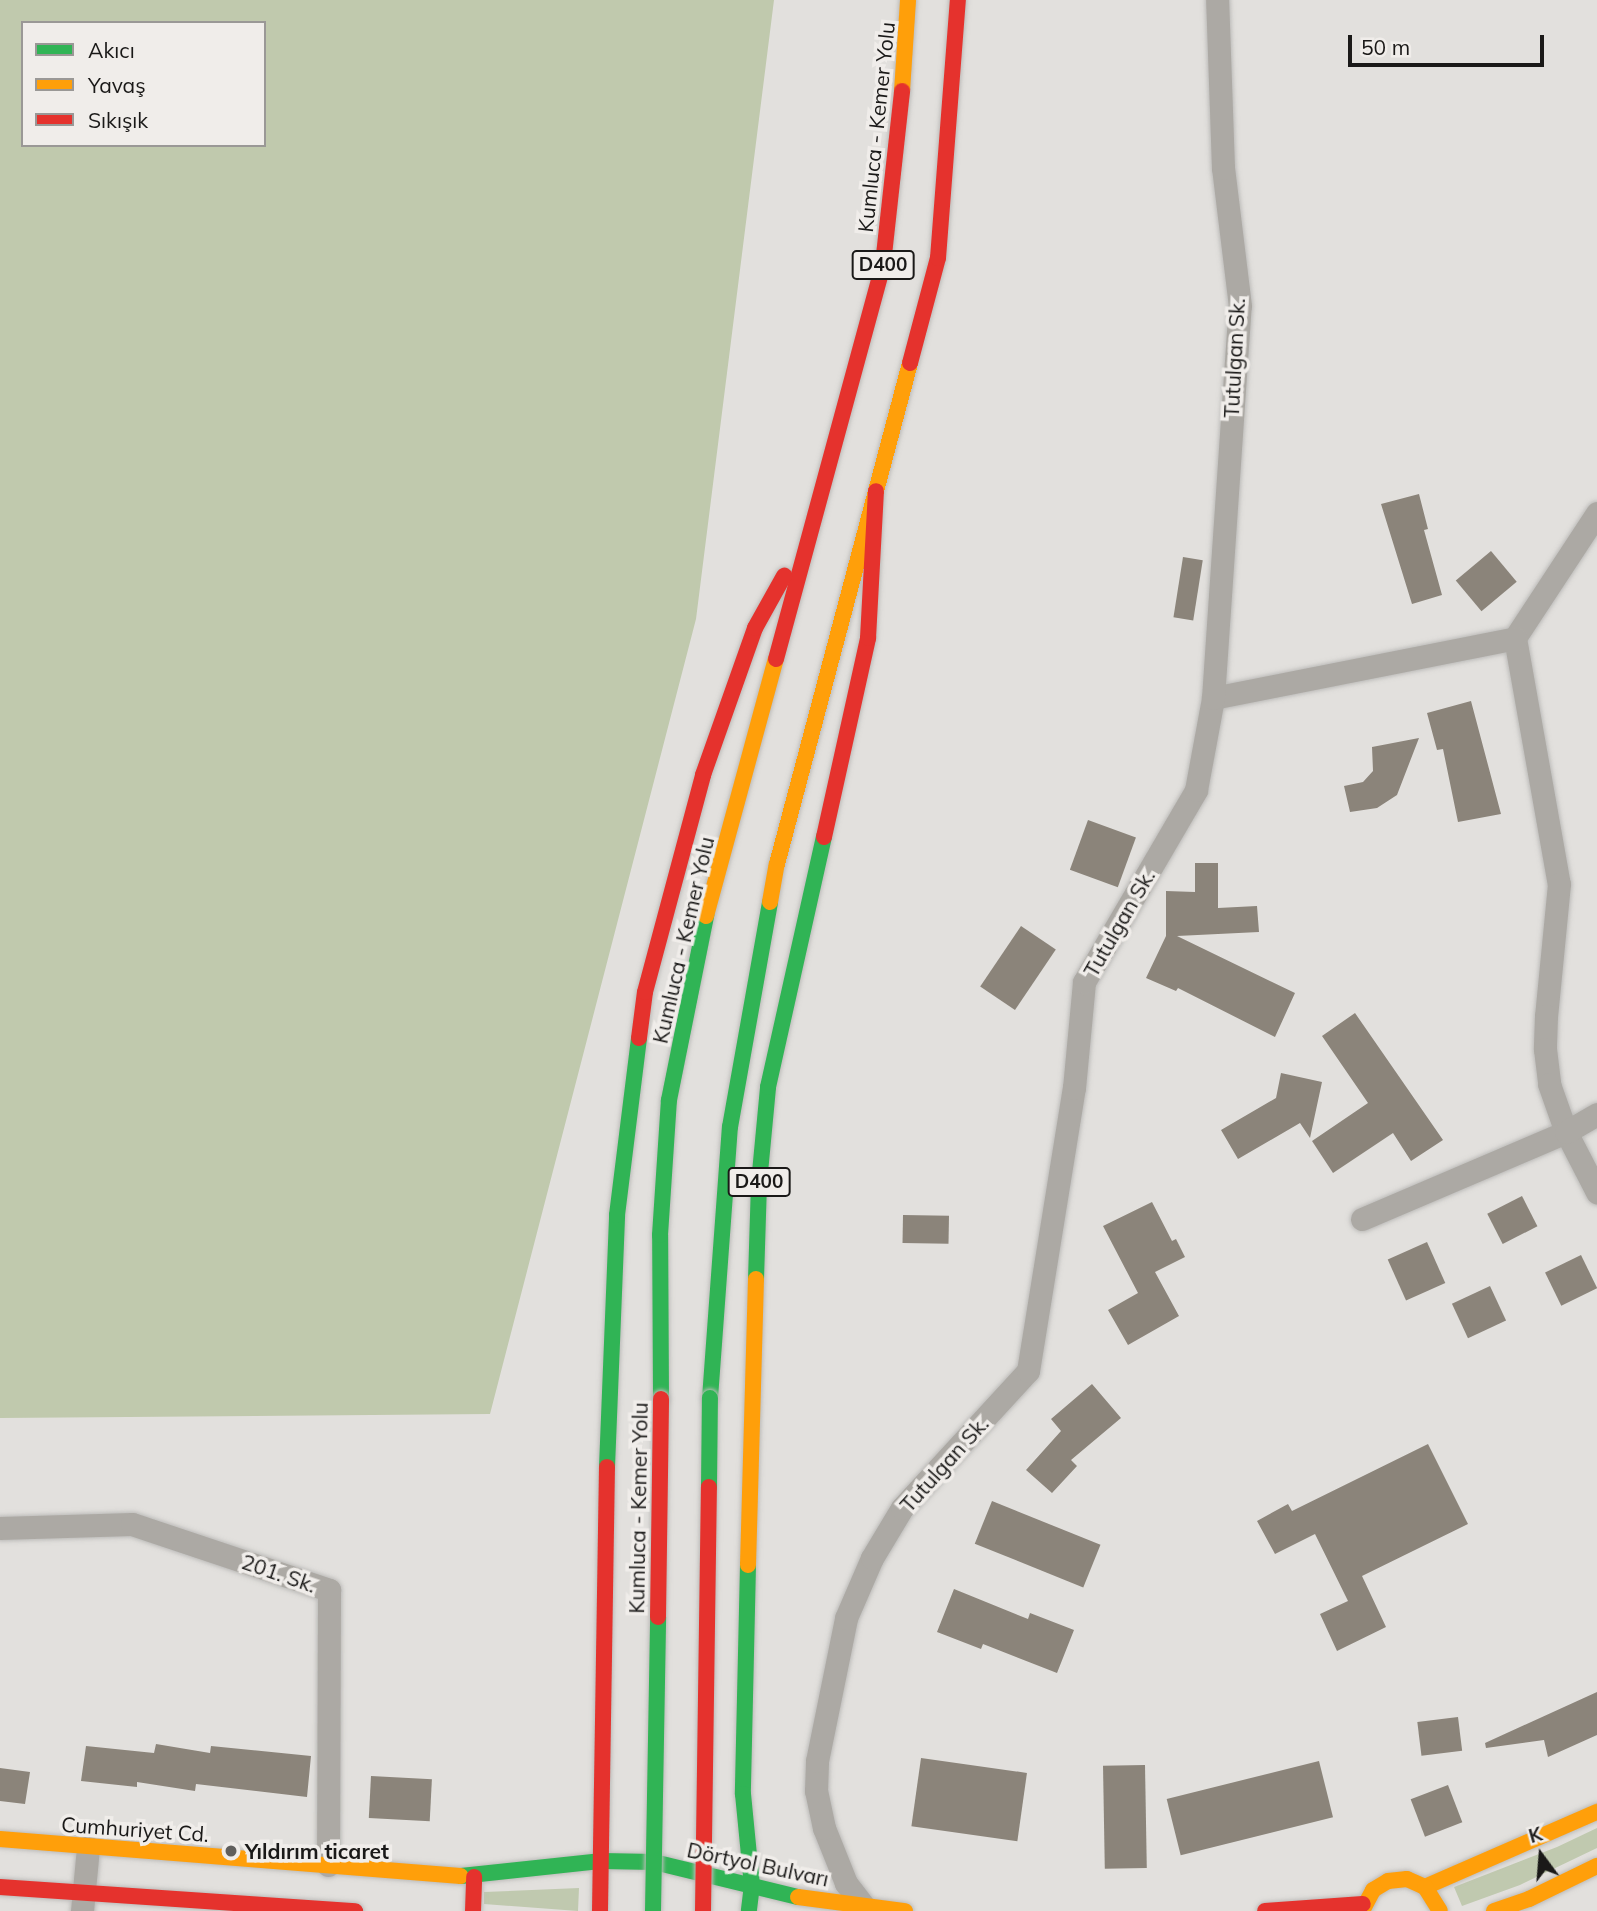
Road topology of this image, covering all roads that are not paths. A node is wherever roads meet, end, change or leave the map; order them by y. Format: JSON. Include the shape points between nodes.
{"nodes":[{"id":1,"x":908,"y":0,"type":"edge"},
{"id":2,"x":958,"y":0,"type":"edge"},
{"id":3,"x":1217,"y":0,"type":"edge"},
{"id":4,"x":876,"y":491,"type":"junction"},
{"id":5,"x":1597,"y":513,"type":"edge"},
{"id":6,"x":813,"y":522,"type":"junction"},
{"id":7,"x":1515,"y":638,"type":"junction"},
{"id":8,"x":1213,"y":698,"type":"junction"},
{"id":9,"x":1597,"y":1114,"type":"edge"},
{"id":10,"x":1566,"y":1132,"type":"junction"},
{"id":11,"x":1597,"y":1192,"type":"edge"},
{"id":12,"x":1362,"y":1219,"type":"dead end"},
{"id":13,"x":0,"y":1528,"type":"edge"},
{"id":14,"x":1597,"y":1812,"type":"edge"},
{"id":15,"x":0,"y":1839,"type":"edge"},
{"id":16,"x":88,"y":1847,"type":"junction"},
{"id":17,"x":602,"y":1861,"type":"junction"},
{"id":18,"x":328,"y":1865,"type":"junction"},
{"id":19,"x":1597,"y":1866,"type":"edge"},
{"id":20,"x":474,"y":1877,"type":"junction"},
{"id":21,"x":752,"y":1885,"type":"junction"},
{"id":22,"x":0,"y":1886,"type":"edge"},
{"id":23,"x":1426,"y":1887,"type":"junction"},
{"id":24,"x":83,"y":1903,"type":"edge"},
{"id":25,"x":863,"y":1905,"type":"junction"},
{"id":26,"x":1362,"y":1908,"type":"edge"},
{"id":27,"x":355,"y":1911,"type":"edge"},
{"id":28,"x":473,"y":1911,"type":"edge"},
{"id":29,"x":600,"y":1911,"type":"edge"},
{"id":30,"x":653,"y":1911,"type":"edge"},
{"id":31,"x":703,"y":1911,"type":"edge"},
{"id":32,"x":749,"y":1911,"type":"edge"},
{"id":33,"x":905,"y":1911,"type":"edge"},
{"id":34,"x":1265,"y":1911,"type":"edge"},
{"id":35,"x":1440,"y":1911,"type":"edge"},
{"id":36,"x":1494,"y":1911,"type":"edge"}],
"edges":[{"from":1,"to":6,"type":"main road","name":"Kumluca - Kemer Yolu","number":"D400","via":[[883,264]]},
{"from":2,"to":4,"type":"main road","number":"D400","via":[[938,258]]},
{"from":3,"to":8,"type":"street","name":"Tutulgan Sk.","via":[[1223,168],[1240,306]]},
{"from":4,"to":21,"type":"main road","number":"D400","via":[[868,638],[768,1087],[759,1183],[743,1794]]},
{"from":4,"to":31,"type":"main road","number":"D400","bridge":true,"via":[[777,864],[730,1128],[710,1398]]},
{"from":5,"to":7,"type":"street"},
{"from":6,"to":17,"type":"main road","via":[[755,628],[703,775],[645,992],[617,1214],[606,1494]]},
{"from":6,"to":30,"type":"main road","name":"Kumluca - Kemer Yolu","number":"D400","bridge":true,"via":[[702,932],[669,1100],[660,1234]]},
{"from":7,"to":8,"type":"street"},
{"from":7,"to":10,"type":"street","via":[[1559,884],[1545,1049],[1549,1084]]},
{"from":8,"to":25,"type":"street","name":"Tutulgan Sk.","via":[[1196,790],[1084,982],[1074,1088],[1028,1371],[902,1508],[872,1558],[846,1618],[817,1761],[817,1791],[828,1839],[846,1883]]},
{"from":9,"to":10,"type":"street"},
{"from":10,"to":11,"type":"street"},
{"from":10,"to":12,"type":"street"},
{"from":13,"to":18,"type":"street","name":"201. Sk.","via":[[132,1524],[329,1590]]},
{"from":14,"to":23,"type":"main road"},
{"from":15,"to":16,"type":"main road","name":"Cumhuriyet Cd."},
{"from":16,"to":18,"type":"main road","name":"Cumhuriyet Cd."},
{"from":16,"to":24,"type":"street"},
{"from":17,"to":20,"type":"main road","name":"Cumhuriyet Cd."},
{"from":17,"to":21,"type":"main road","name":"Dörtyol Bulvarı","via":[[654,1862]]},
{"from":17,"to":29,"type":"main road"},
{"from":18,"to":20,"type":"main road","name":"Cumhuriyet Cd."},
{"from":19,"to":36,"type":"main road"},
{"from":20,"to":28,"type":"main road"},
{"from":21,"to":25,"type":"main road","name":"Dörtyol Bulvarı"},
{"from":21,"to":32,"type":"main road","number":"D400"},
{"from":22,"to":24,"type":"main road"},
{"from":23,"to":26,"type":"main road","via":[[1408,1879],[1388,1881],[1373,1889]]},
{"from":23,"to":35,"type":"main road"},
{"from":24,"to":27,"type":"main road"},
{"from":25,"to":33,"type":"main road","name":"Dörtyol Bulvarı"},
{"from":26,"to":34,"type":"main road"}]}
